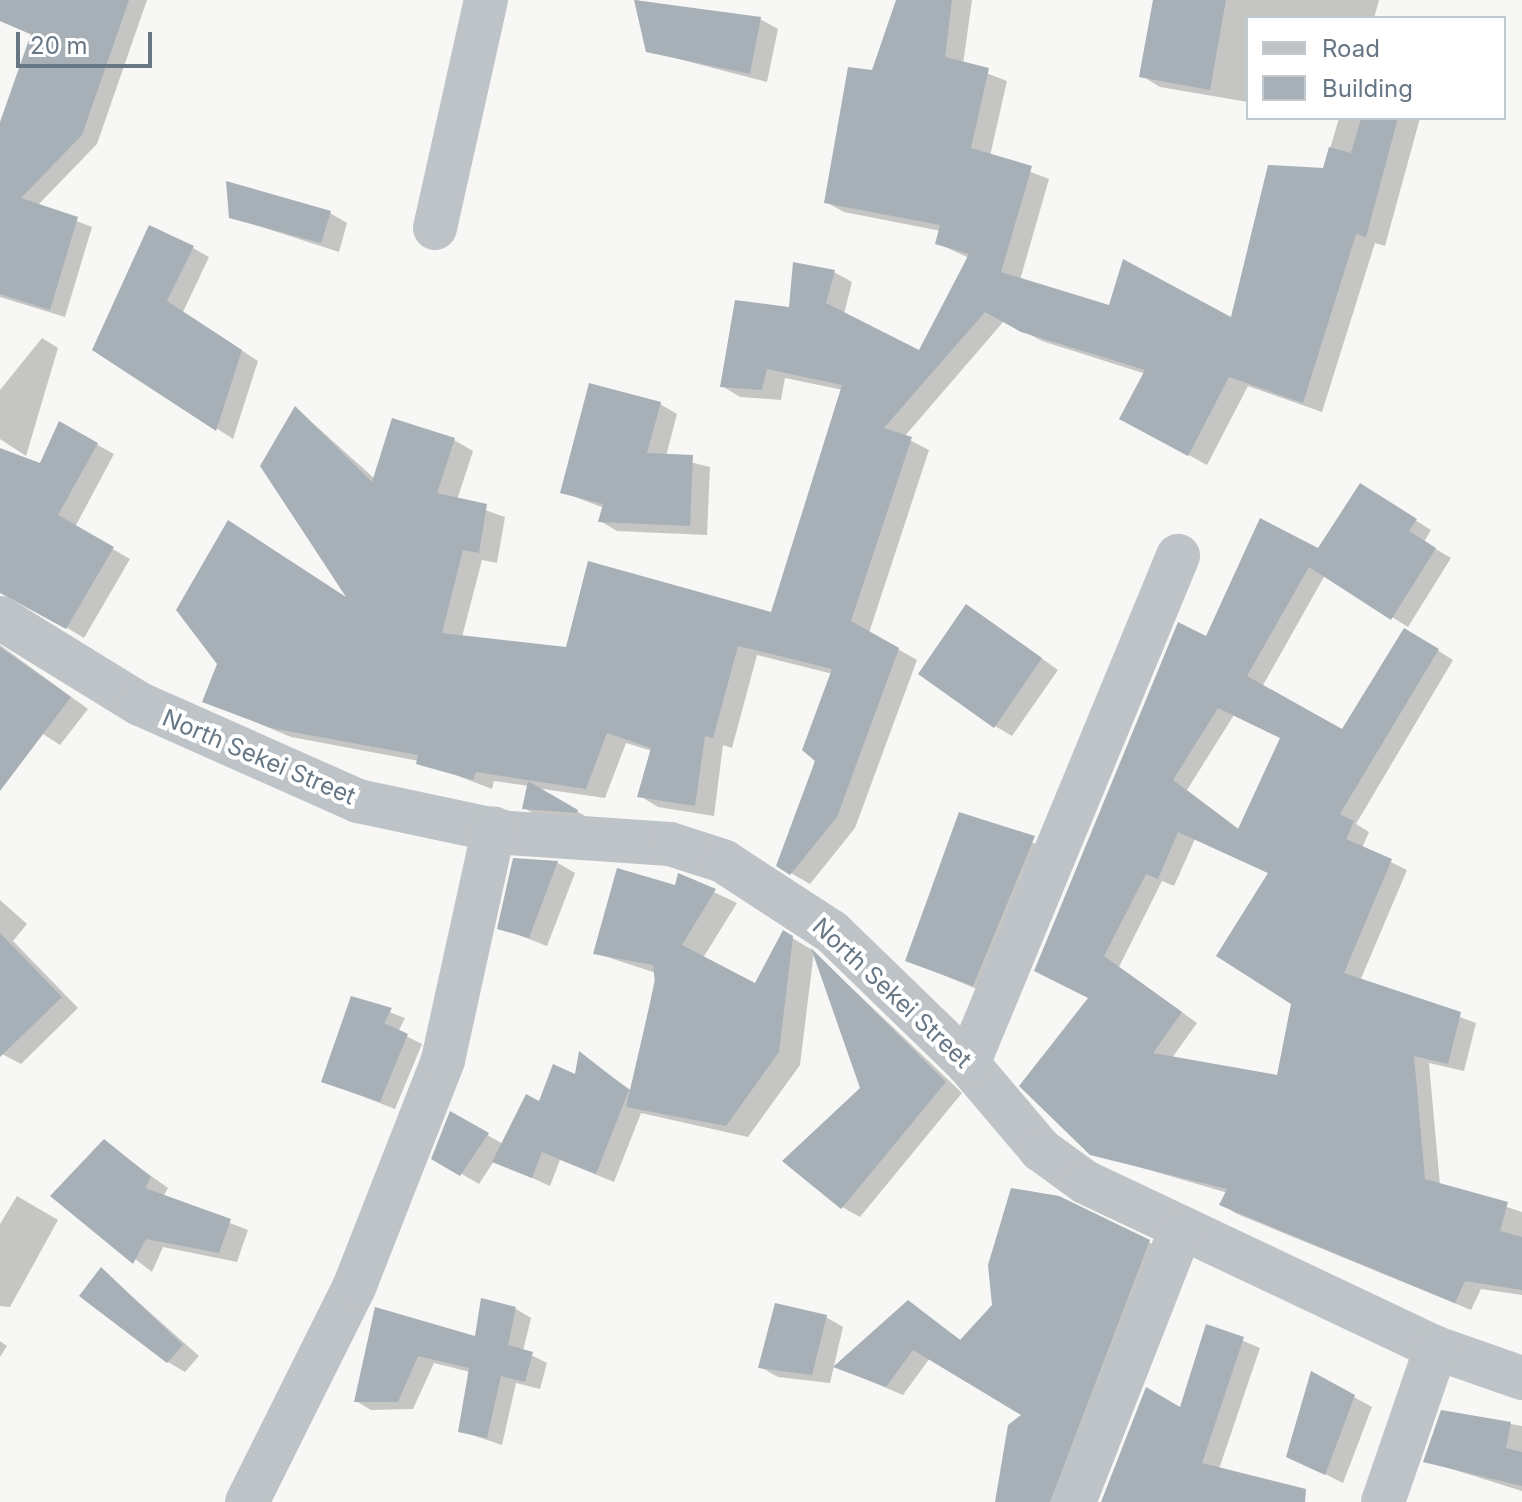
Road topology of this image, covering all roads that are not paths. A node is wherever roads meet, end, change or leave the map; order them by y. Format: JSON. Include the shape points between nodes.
{"nodes":[{"id":1,"x":486,"y":0,"type":"edge"},
{"id":2,"x":435,"y":228,"type":"dead end"},
{"id":3,"x":1178,"y":556,"type":"dead end"},
{"id":4,"x":0,"y":618,"type":"edge"},
{"id":5,"x":494,"y":829,"type":"junction"},
{"id":6,"x":968,"y":1064,"type":"junction"},
{"id":7,"x":1180,"y":1231,"type":"junction"},
{"id":8,"x":1436,"y":1348,"type":"junction"},
{"id":9,"x":1522,"y":1378,"type":"edge"},
{"id":10,"x":247,"y":1502,"type":"edge"},
{"id":11,"x":1074,"y":1502,"type":"edge"},
{"id":12,"x":1383,"y":1502,"type":"edge"}],
"edges":[{"from":1,"to":2,"type":"street"},
{"from":3,"to":6,"type":"street"},
{"from":4,"to":5,"type":"street","name":"North Sekei Street","via":[[40,649],[211,740],[358,801]]},
{"from":5,"to":6,"type":"street","name":"North Sekei Street","via":[[670,844],[723,861],[832,932]]},
{"from":5,"to":10,"type":"street","via":[[443,1060],[355,1285]]},
{"from":6,"to":7,"type":"street","name":"North Sekei Street","via":[[1041,1150]]},
{"from":7,"to":8,"type":"street","name":"North Sekei Street"},
{"from":7,"to":11,"type":"street"},
{"from":8,"to":9,"type":"street","name":"North Sekei Street"},
{"from":8,"to":12,"type":"street"}]}
